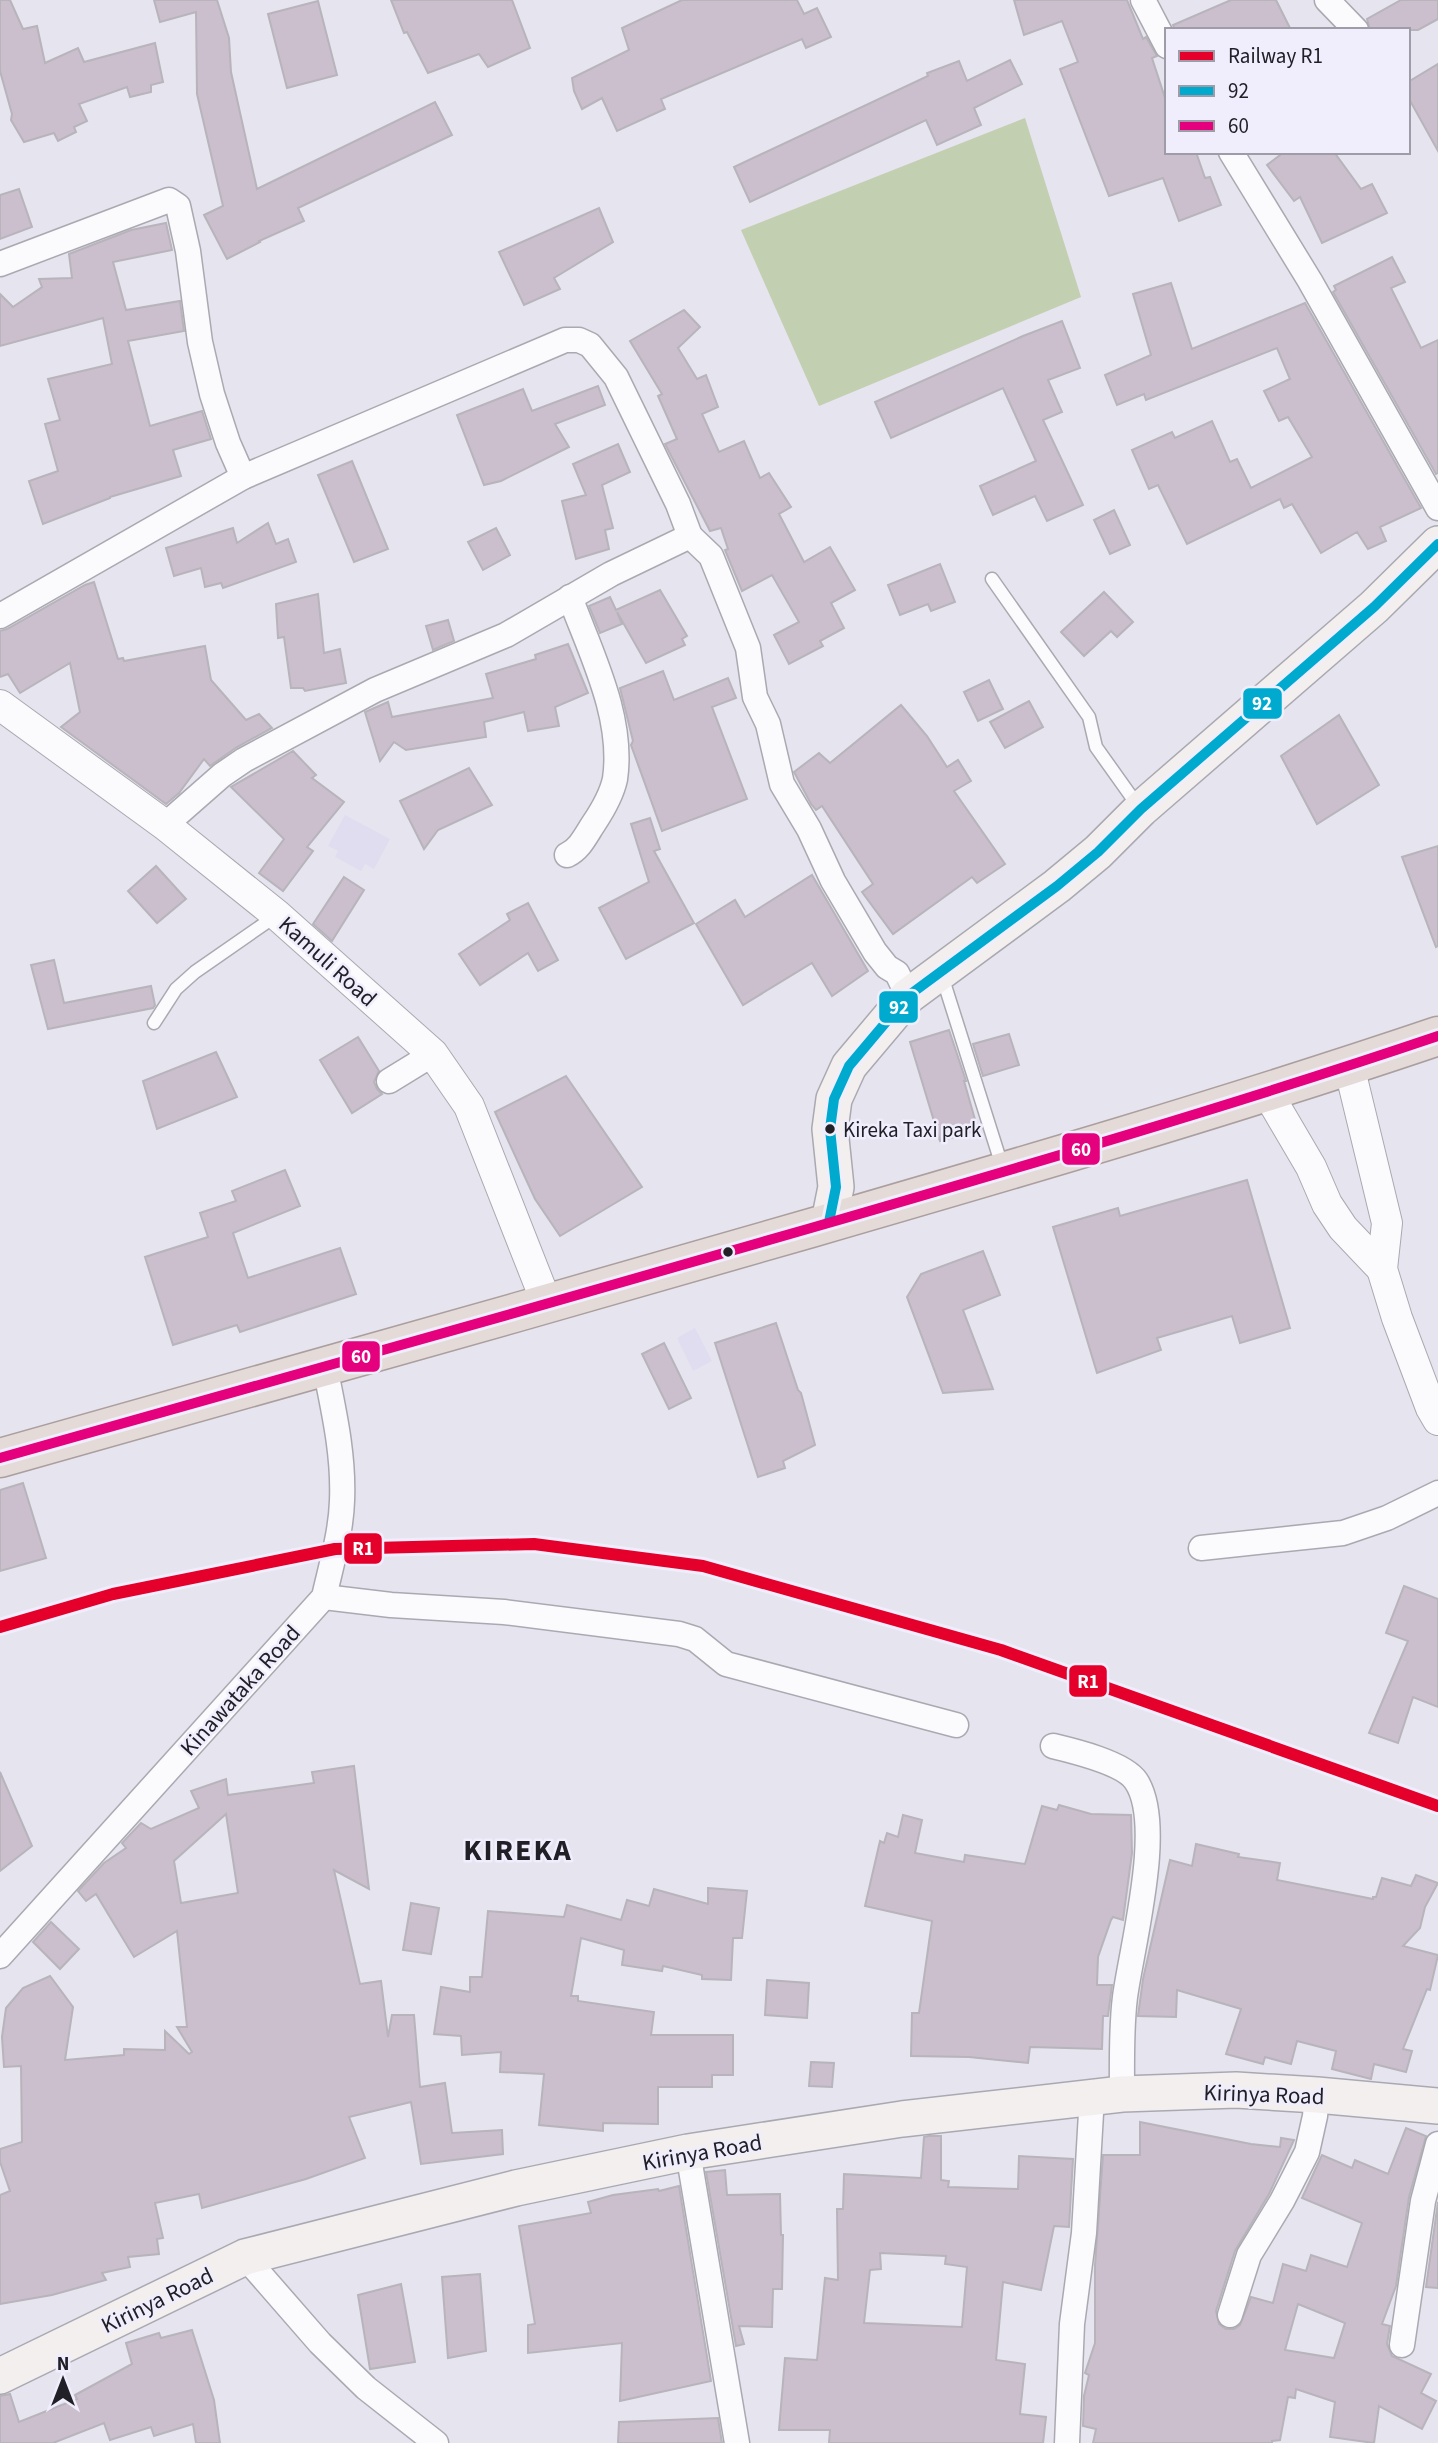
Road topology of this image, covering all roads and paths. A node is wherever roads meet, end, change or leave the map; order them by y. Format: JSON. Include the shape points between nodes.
{"nodes":[{"id":1,"x":1143,"y":0,"type":"edge"},
{"id":2,"x":1327,"y":0,"type":"edge"},
{"id":3,"x":1354,"y":28,"type":"edge"},
{"id":4,"x":1165,"y":42,"type":"edge"},
{"id":5,"x":1232,"y":154,"type":"edge"},
{"id":6,"x":0,"y":264,"type":"edge"},
{"id":7,"x":243,"y":477,"type":"junction"},
{"id":8,"x":1438,"y":508,"type":"edge"},
{"id":9,"x":690,"y":536,"type":"junction"},
{"id":10,"x":1438,"y":544,"type":"edge"},
{"id":11,"x":992,"y":579,"type":"dead end"},
{"id":12,"x":570,"y":597,"type":"junction"},
{"id":13,"x":0,"y":616,"type":"edge"},
{"id":14,"x":0,"y":705,"type":"edge"},
{"id":15,"x":1141,"y":809,"type":"junction"},
{"id":16,"x":165,"y":825,"type":"junction"},
{"id":17,"x":567,"y":855,"type":"dead end"},
{"id":18,"x":277,"y":915,"type":"junction"},
{"id":19,"x":941,"y":972,"type":"junction"},
{"id":20,"x":908,"y":996,"type":"junction"},
{"id":21,"x":154,"y":1023,"type":"dead end"},
{"id":22,"x":1438,"y":1036,"type":"edge"},
{"id":23,"x":433,"y":1054,"type":"junction"},
{"id":24,"x":1349,"y":1066,"type":"junction"},
{"id":25,"x":389,"y":1082,"type":"dead end"},
{"id":26,"x":1266,"y":1092,"type":"junction"},
{"id":27,"x":1004,"y":1172,"type":"junction"},
{"id":28,"x":829,"y":1222,"type":"junction"},
{"id":29,"x":1382,"y":1269,"type":"junction"},
{"id":30,"x":547,"y":1304,"type":"junction"},
{"id":31,"x":325,"y":1367,"type":"junction"},
{"id":32,"x":1438,"y":1420,"type":"edge"},
{"id":33,"x":0,"y":1458,"type":"edge"},
{"id":34,"x":1438,"y":1493,"type":"edge"},
{"id":35,"x":1201,"y":1548,"type":"dead end"},
{"id":36,"x":324,"y":1597,"type":"junction"},
{"id":37,"x":956,"y":1725,"type":"dead end"},
{"id":38,"x":1053,"y":1746,"type":"dead end"},
{"id":39,"x":0,"y":1956,"type":"edge"},
{"id":40,"x":1107,"y":2095,"type":"junction"},
{"id":41,"x":1317,"y":2095,"type":"junction"},
{"id":42,"x":1438,"y":2106,"type":"edge"},
{"id":43,"x":1438,"y":2144,"type":"edge"},
{"id":44,"x":688,"y":2152,"type":"junction"},
{"id":45,"x":245,"y":2257,"type":"junction"},
{"id":46,"x":1230,"y":2315,"type":"dead end"},
{"id":47,"x":1402,"y":2346,"type":"dead end"},
{"id":48,"x":0,"y":2376,"type":"edge"},
{"id":49,"x":436,"y":2443,"type":"edge"},
{"id":50,"x":737,"y":2443,"type":"edge"},
{"id":51,"x":1067,"y":2443,"type":"edge"}],
"edges":[{"from":1,"to":4,"type":"street"},
{"from":2,"to":3,"type":"street"},
{"from":5,"to":8,"type":"street"},
{"from":6,"to":7,"type":"street","via":[[169,200],[175,202],[212,394]]},
{"from":7,"to":9,"type":"street","via":[[565,340],[579,341],[590,345],[616,377]]},
{"from":7,"to":13,"type":"street"},
{"from":9,"to":12,"type":"street"},
{"from":9,"to":20,"type":"street","via":[[711,556],[748,648],[755,697],[768,724],[782,784],[833,881]]},
{"from":10,"to":15,"type":"main road","via":[[1374,607]]},
{"from":11,"to":15,"type":"lane","via":[[1089,717],[1096,747]]},
{"from":12,"to":16,"type":"street","via":[[506,635],[375,690],[244,760]]},
{"from":12,"to":17,"type":"street","via":[[613,720],[616,751],[614,781],[604,805],[576,851]]},
{"from":14,"to":16,"type":"street","name":"Kamuli Road"},
{"from":15,"to":19,"type":"main road","via":[[1057,886]]},
{"from":16,"to":18,"type":"street","name":"Kamuli Road"},
{"from":18,"to":21,"type":"lane","via":[[195,972],[176,989]]},
{"from":18,"to":23,"type":"street","name":"Kamuli Road"},
{"from":19,"to":20,"type":"main road"},
{"from":19,"to":27,"type":"lane"},
{"from":20,"to":28,"type":"main road","via":[[849,1066],[834,1099],[830,1129],[836,1188]]},
{"from":22,"to":24,"type":"highway"},
{"from":23,"to":25,"type":"street"},
{"from":23,"to":30,"type":"street","name":"Kamuli Road","via":[[469,1106]]},
{"from":24,"to":26,"type":"highway"},
{"from":24,"to":29,"type":"street","via":[[1387,1223]]},
{"from":26,"to":27,"type":"highway"},
{"from":26,"to":29,"type":"street","via":[[1343,1228]]},
{"from":27,"to":28,"type":"highway"},
{"from":28,"to":30,"type":"highway"},
{"from":29,"to":32,"type":"street"},
{"from":30,"to":31,"type":"highway"},
{"from":31,"to":33,"type":"highway"},
{"from":31,"to":36,"type":"street","name":"Kinawataka Road","via":[[341,1449],[342,1503]]},
{"from":34,"to":35,"type":"street","via":[[1387,1518],[1343,1532]]},
{"from":36,"to":37,"type":"street","via":[[504,1612],[679,1634],[705,1645],[726,1664]]},
{"from":36,"to":39,"type":"street","name":"Kinawataka Road"},
{"from":38,"to":40,"type":"street","via":[[1087,1755],[1135,1779],[1147,1807],[1148,1861]]},
{"from":40,"to":41,"type":"main road","name":"Kirinya Road","via":[[1236,2090]]},
{"from":40,"to":44,"type":"main road","name":"Kirinya Road","via":[[902,2119]]},
{"from":40,"to":51,"type":"street","via":[[1072,2324]]},
{"from":41,"to":42,"type":"main road","name":"Kirinya Road"},
{"from":41,"to":46,"type":"street","via":[[1307,2152],[1249,2255]]},
{"from":43,"to":47,"type":"street","via":[[1420,2220]]},
{"from":44,"to":45,"type":"main road","name":"Kirinya Road","via":[[516,2188]]},
{"from":44,"to":50,"type":"street"},
{"from":45,"to":48,"type":"main road","name":"Kirinya Road"},
{"from":45,"to":49,"type":"street","via":[[329,2352]]}]}
